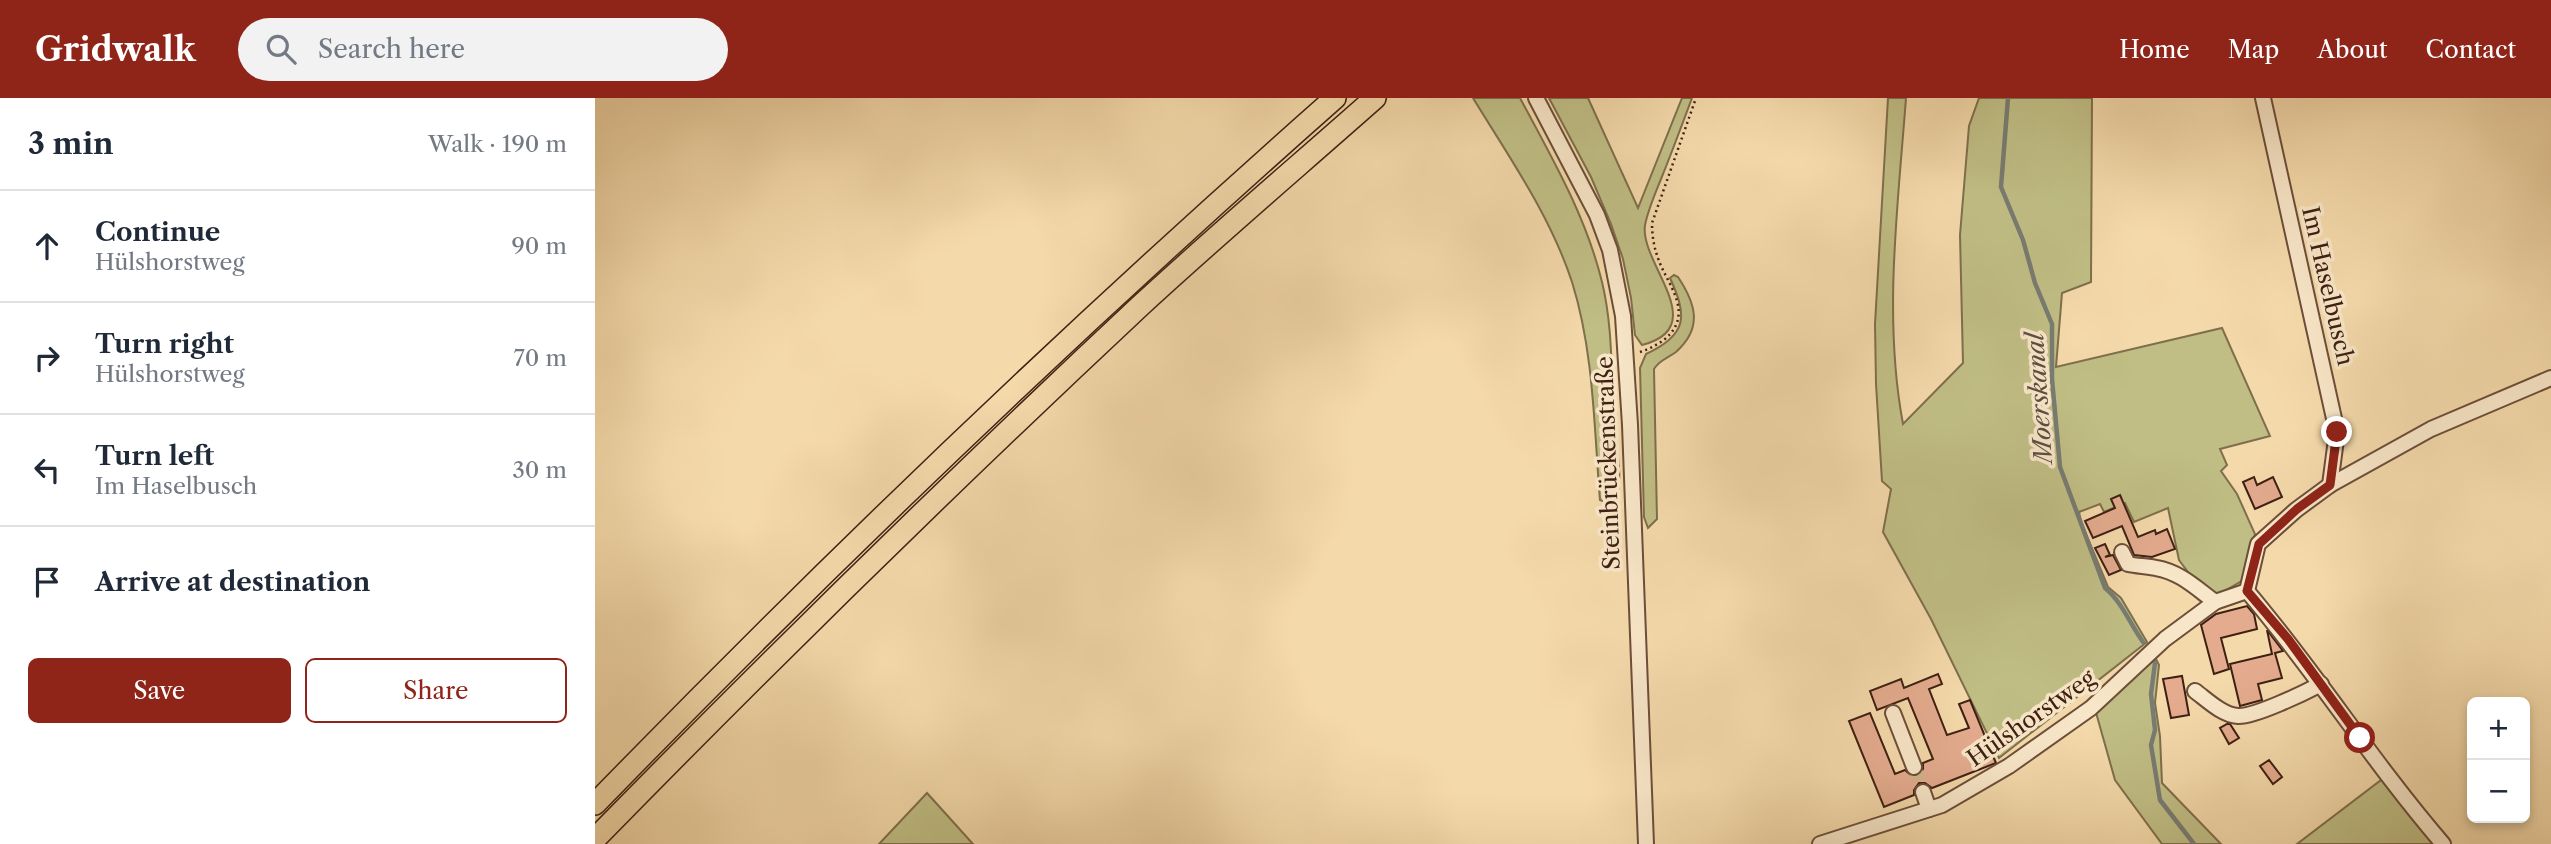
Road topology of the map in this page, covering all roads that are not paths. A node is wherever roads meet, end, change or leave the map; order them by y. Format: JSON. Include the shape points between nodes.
{"nodes":[{"id":1,"x":1335,"y":98,"type":"edge"},
{"id":2,"x":1375,"y":98,"type":"edge"},
{"id":3,"x":1536,"y":98,"type":"edge"},
{"id":4,"x":2263,"y":98,"type":"edge"},
{"id":5,"x":2551,"y":378,"type":"edge"},
{"id":6,"x":2330,"y":485,"type":"junction"},
{"id":7,"x":2122,"y":552,"type":"dead end"},
{"id":8,"x":2247,"y":591,"type":"junction"},
{"id":9,"x":2215,"y":602,"type":"junction"},
{"id":10,"x":2321,"y":684,"type":"junction"},
{"id":11,"x":2195,"y":691,"type":"dead end"},
{"id":12,"x":1893,"y":713,"type":"dead end"},
{"id":13,"x":1913,"y":767,"type":"tunnel mouth"},
{"id":14,"x":1923,"y":792,"type":"tunnel mouth"},
{"id":15,"x":595,"y":804,"type":"edge"},
{"id":16,"x":1929,"y":809,"type":"junction"},
{"id":17,"x":595,"y":839,"type":"edge"},
{"id":18,"x":1646,"y":844,"type":"edge"},
{"id":19,"x":1821,"y":844,"type":"edge"},
{"id":20,"x":2442,"y":844,"type":"edge"}],
"edges":[{"from":1,"to":15,"type":"highway","via":[[962,438]]},
{"from":2,"to":17,"type":"highway","via":[[1142,304],[979,458]]},
{"from":3,"to":18,"type":"street","name":"Steinbrückenstraße","via":[[1597,215],[1618,285],[1626,353]]},
{"from":4,"to":6,"type":"street","name":"Im Haselbusch","via":[[2337,432]]},
{"from":5,"to":6,"type":"street","via":[[2431,429]]},
{"from":6,"to":8,"type":"street","via":[[2259,544]]},
{"from":7,"to":9,"type":"street","via":[[2128,564],[2172,572]]},
{"from":8,"to":9,"type":"street","name":"Hülshorstweg"},
{"from":8,"to":10,"type":"street"},
{"from":9,"to":16,"type":"street","name":"Hülshorstweg","via":[[2165,639],[2091,708],[2009,766]]},
{"from":10,"to":11,"type":"street","via":[[2238,716],[2224,712]]},
{"from":10,"to":20,"type":"street"},
{"from":12,"to":13,"type":"street"},
{"from":14,"to":16,"type":"street"},
{"from":16,"to":19,"type":"street","name":"Hülshorstweg"}]}
